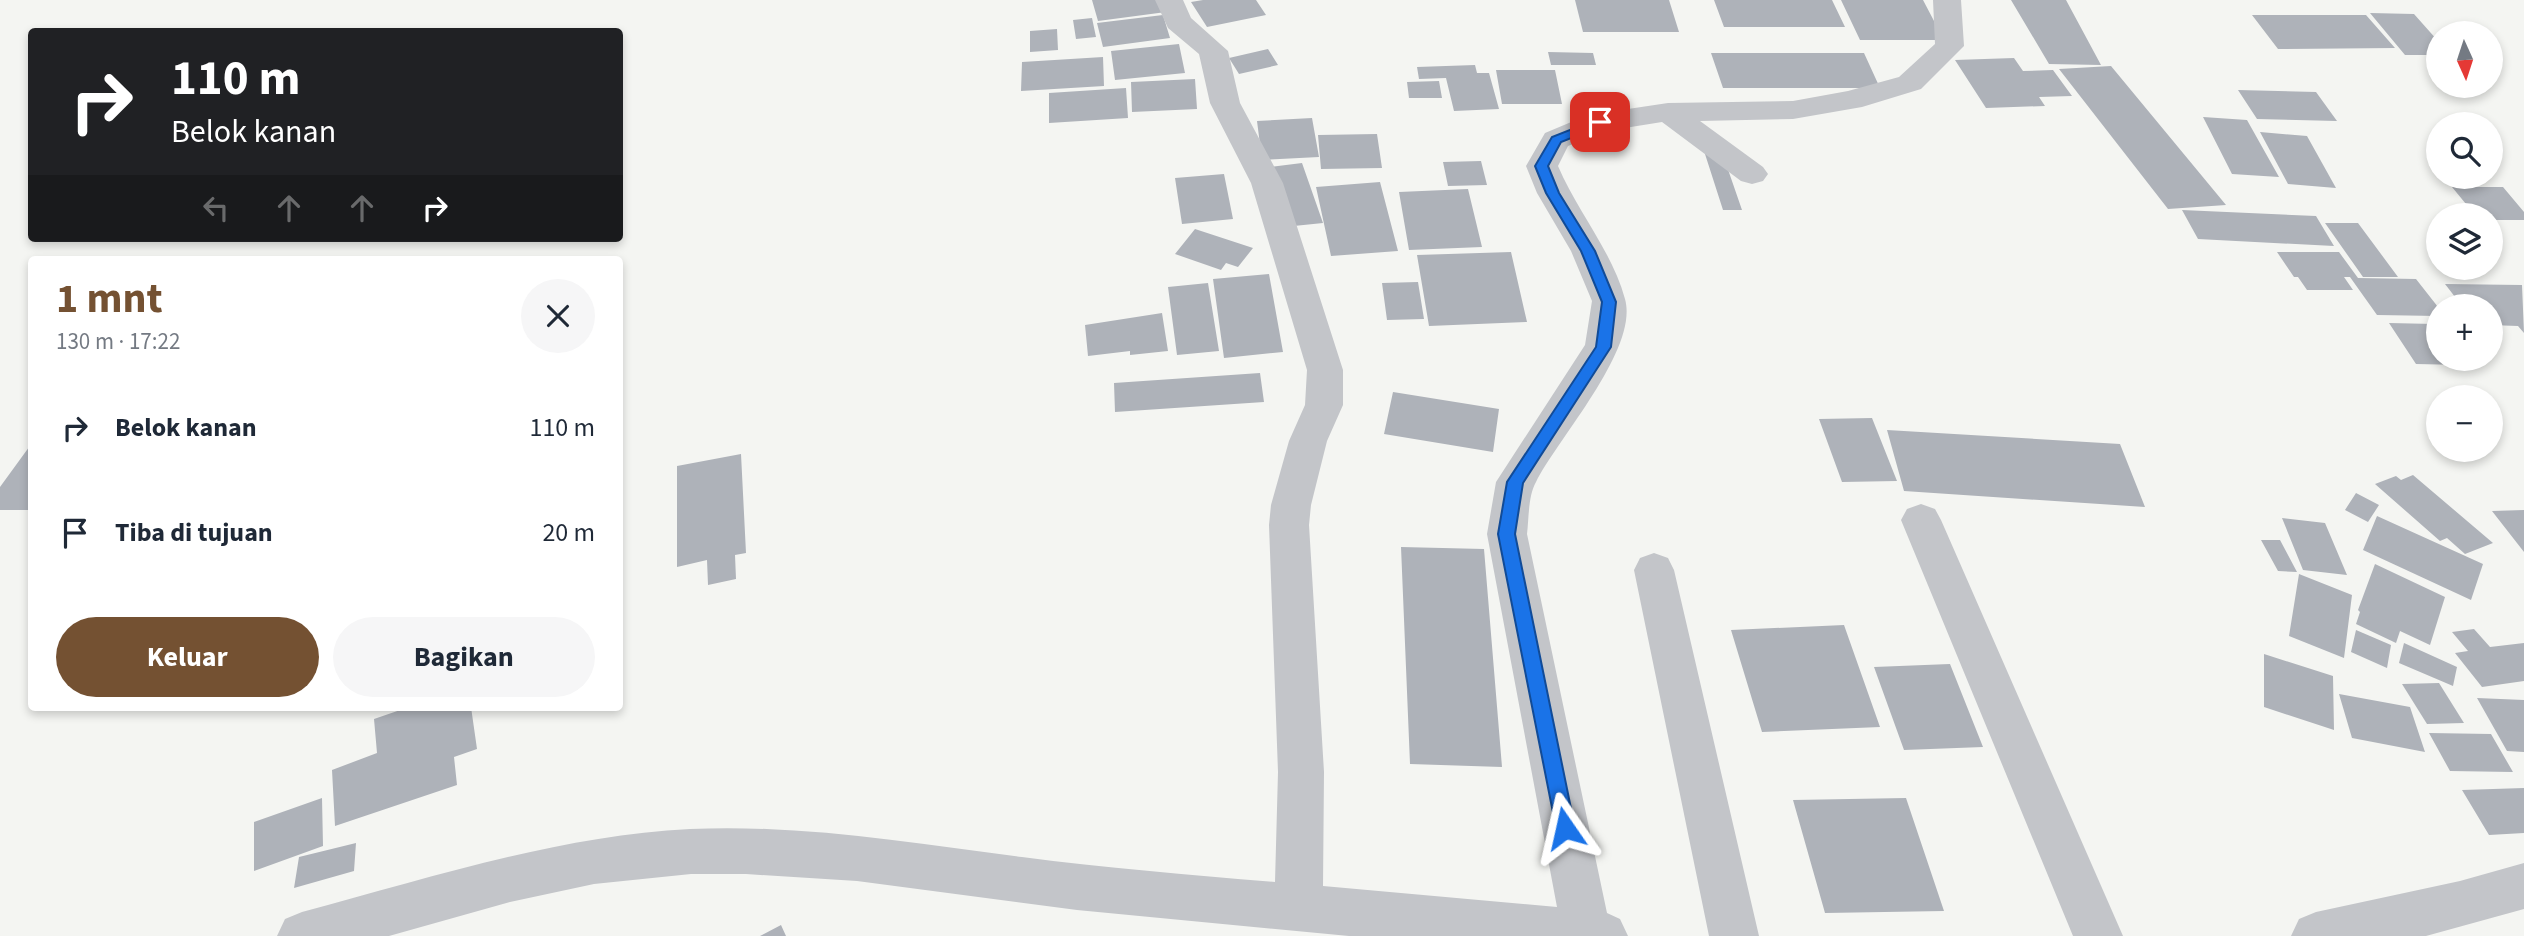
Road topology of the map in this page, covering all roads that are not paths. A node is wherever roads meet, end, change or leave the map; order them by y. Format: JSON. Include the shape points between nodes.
{"nodes":[{"id":1,"x":1169,"y":0,"type":"edge"},
{"id":2,"x":1947,"y":0,"type":"edge"},
{"id":3,"x":1668,"y":112,"type":"junction"},
{"id":4,"x":1752,"y":174,"type":"dead end"},
{"id":5,"x":1921,"y":520,"type":"dead end"},
{"id":6,"x":1654,"y":570,"type":"dead end"},
{"id":7,"x":2524,"y":886,"type":"edge"},
{"id":8,"x":1299,"y":908,"type":"junction"},
{"id":9,"x":1595,"y":935,"type":"edge"},
{"id":10,"x":302,"y":936,"type":"edge"},
{"id":11,"x":1734,"y":936,"type":"edge"},
{"id":12,"x":2098,"y":936,"type":"edge"},
{"id":13,"x":2316,"y":936,"type":"edge"}],
"edges":[{"from":1,"to":8,"type":"street","via":[[1178,22],[1213,51],[1225,103],[1266,183],[1325,370],[1324,405],[1308,441],[1289,525],[1301,772]]},
{"from":2,"to":3,"type":"street","via":[[1950,46],[1910,83],[1793,110]]},
{"from":3,"to":4,"type":"street"},
{"from":3,"to":9,"type":"street","via":[[1600,122],[1556,139],[1542,166],[1552,193],[1588,251],[1609,302],[1603,347],[1515,482],[1507,534]]},
{"from":5,"to":12,"type":"street"},
{"from":6,"to":11,"type":"street"},
{"from":7,"to":13,"type":"street","via":[[2460,905]]},
{"from":8,"to":9,"type":"street"},
{"from":8,"to":10,"type":"street","via":[[813,855],[712,852],[636,856],[575,866]]}]}
